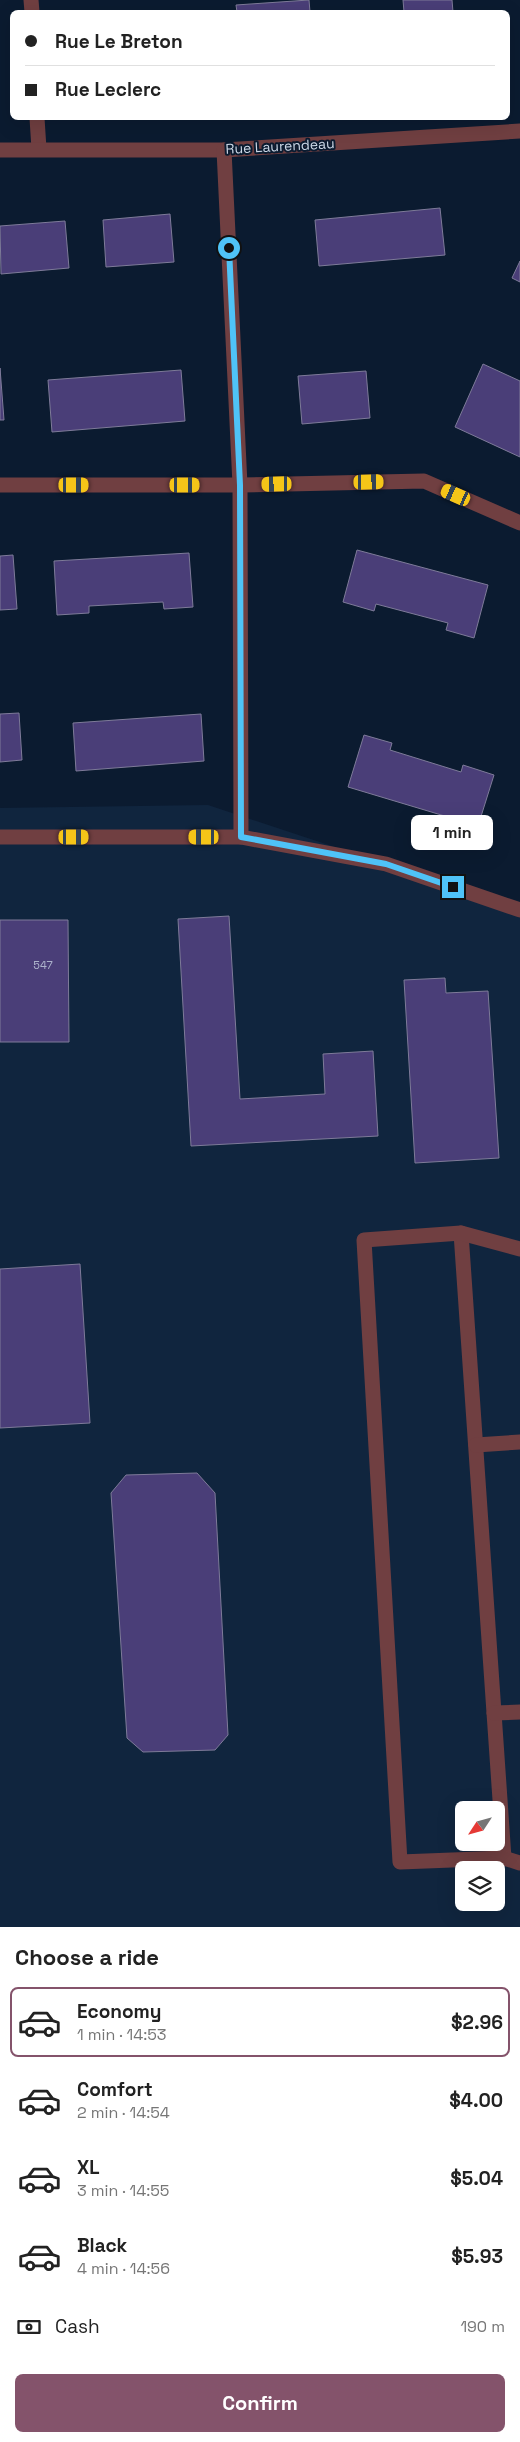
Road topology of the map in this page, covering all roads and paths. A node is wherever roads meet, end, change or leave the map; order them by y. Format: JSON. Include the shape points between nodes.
{"nodes":[{"id":1,"x":37,"y":120,"type":"edge"},
{"id":2,"x":520,"y":131,"type":"edge"},
{"id":3,"x":39,"y":149,"type":"junction"},
{"id":4,"x":0,"y":150,"type":"edge"},
{"id":5,"x":224,"y":150,"type":"junction"},
{"id":6,"x":0,"y":485,"type":"edge"},
{"id":7,"x":240,"y":485,"type":"junction"},
{"id":8,"x":520,"y":523,"type":"edge"},
{"id":9,"x":0,"y":837,"type":"edge"},
{"id":10,"x":241,"y":837,"type":"junction"},
{"id":11,"x":520,"y":910,"type":"edge"},
{"id":12,"x":461,"y":1233,"type":"junction"},
{"id":13,"x":520,"y":1249,"type":"edge"},
{"id":14,"x":520,"y":1442,"type":"edge"},
{"id":15,"x":476,"y":1445,"type":"junction"},
{"id":16,"x":520,"y":1712,"type":"edge"},
{"id":17,"x":494,"y":1713,"type":"junction"},
{"id":18,"x":504,"y":1858,"type":"junction"},
{"id":19,"x":520,"y":1863,"type":"edge"}],
"edges":[{"from":1,"to":3,"type":"street"},
{"from":2,"to":5,"type":"street","name":"Rue Laurendeau"},
{"from":3,"to":4,"type":"street","name":"Rue Laurendeau"},
{"from":3,"to":5,"type":"street","name":"Rue Laurendeau"},
{"from":5,"to":7,"type":"street"},
{"from":6,"to":7,"type":"street"},
{"from":7,"to":8,"type":"street","via":[[424,481]]},
{"from":7,"to":10,"type":"street"},
{"from":9,"to":10,"type":"street"},
{"from":10,"to":11,"type":"street","via":[[386,864]]},
{"from":12,"to":13,"type":"street"},
{"from":12,"to":15,"type":"street"},
{"from":12,"to":18,"type":"street","via":[[364,1240],[400,1862]]},
{"from":14,"to":15,"type":"street"},
{"from":15,"to":17,"type":"street"},
{"from":16,"to":17,"type":"street"},
{"from":17,"to":18,"type":"street"},
{"from":18,"to":19,"type":"street"}]}
